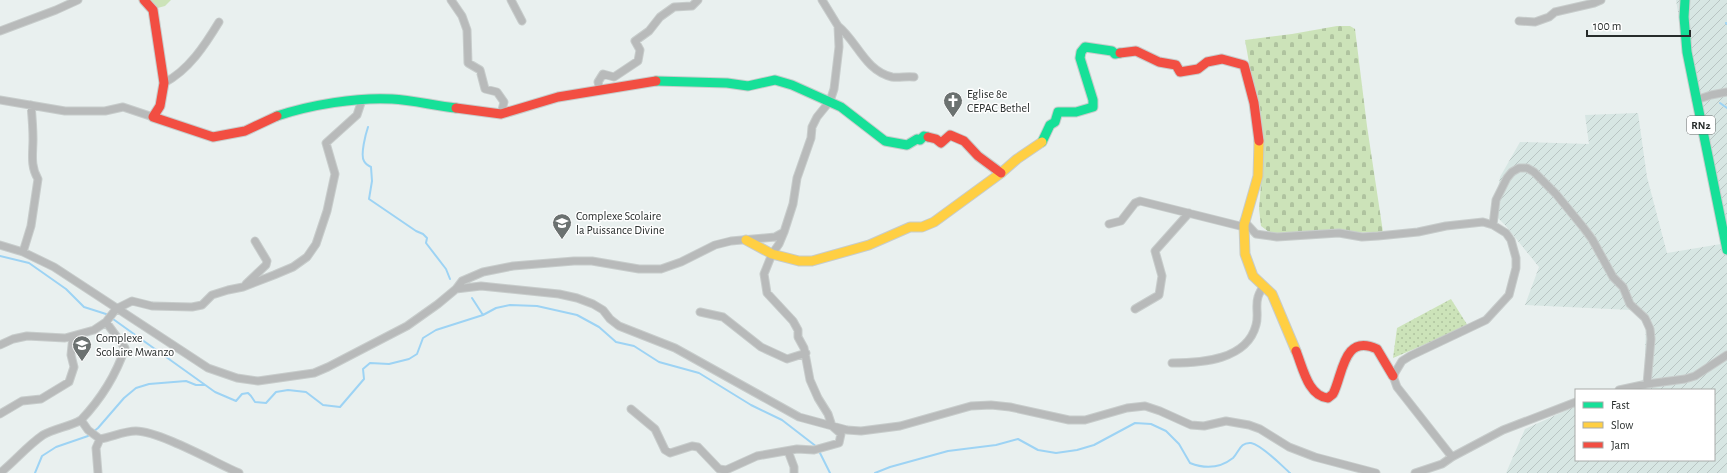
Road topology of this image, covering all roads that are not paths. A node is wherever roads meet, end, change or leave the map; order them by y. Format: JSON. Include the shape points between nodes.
{"nodes":[{"id":1,"x":78,"y":0,"type":"edge"},
{"id":2,"x":144,"y":0,"type":"edge"},
{"id":3,"x":450,"y":0,"type":"edge"},
{"id":4,"x":511,"y":0,"type":"edge"},
{"id":5,"x":698,"y":0,"type":"edge"},
{"id":6,"x":822,"y":0,"type":"edge"},
{"id":7,"x":1601,"y":0,"type":"edge"},
{"id":8,"x":1684,"y":1,"type":"edge"},
{"id":9,"x":522,"y":21,"type":"dead end"},
{"id":10,"x":1519,"y":21,"type":"dead end"},
{"id":11,"x":219,"y":22,"type":"dead end"},
{"id":12,"x":838,"y":26,"type":"junction"},
{"id":13,"x":0,"y":31,"type":"edge"},
{"id":14,"x":914,"y":77,"type":"dead end"},
{"id":15,"x":164,"y":83,"type":"junction"},
{"id":16,"x":600,"y":90,"type":"junction"},
{"id":17,"x":1727,"y":92,"type":"edge"},
{"id":18,"x":0,"y":100,"type":"edge"},
{"id":19,"x":362,"y":100,"type":"junction"},
{"id":20,"x":1696,"y":100,"type":"junction"},
{"id":21,"x":830,"y":101,"type":"junction"},
{"id":22,"x":31,"y":104,"type":"junction"},
{"id":23,"x":501,"y":114,"type":"junction"},
{"id":24,"x":153,"y":118,"type":"junction"},
{"id":25,"x":1002,"y":173,"type":"junction"},
{"id":26,"x":1189,"y":214,"type":"junction"},
{"id":27,"x":1109,"y":224,"type":"dead end"},
{"id":28,"x":1244,"y":224,"type":"junction"},
{"id":29,"x":1493,"y":225,"type":"junction"},
{"id":30,"x":784,"y":232,"type":"junction"},
{"id":31,"x":746,"y":240,"type":"junction"},
{"id":32,"x":255,"y":241,"type":"dead end"},
{"id":33,"x":0,"y":245,"type":"edge"},
{"id":34,"x":1727,"y":250,"type":"edge"},
{"id":35,"x":23,"y":252,"type":"junction"},
{"id":36,"x":772,"y":254,"type":"junction"},
{"id":37,"x":1264,"y":286,"type":"junction"},
{"id":38,"x":243,"y":287,"type":"junction"},
{"id":39,"x":456,"y":289,"type":"junction"},
{"id":40,"x":116,"y":309,"type":"junction"},
{"id":41,"x":1135,"y":309,"type":"dead end"},
{"id":42,"x":700,"y":312,"type":"dead end"},
{"id":43,"x":106,"y":322,"type":"junction"},
{"id":44,"x":73,"y":336,"type":"junction"},
{"id":45,"x":0,"y":345,"type":"edge"},
{"id":46,"x":806,"y":353,"type":"junction"},
{"id":47,"x":1727,"y":355,"type":"edge"},
{"id":48,"x":1172,"y":363,"type":"dead end"},
{"id":49,"x":1393,"y":376,"type":"junction"},
{"id":50,"x":1647,"y":384,"type":"junction"},
{"id":51,"x":1624,"y":389,"type":"edge"},
{"id":52,"x":1575,"y":402,"type":"edge"},
{"id":53,"x":631,"y":408,"type":"dead end"},
{"id":54,"x":0,"y":414,"type":"edge"},
{"id":55,"x":82,"y":420,"type":"junction"},
{"id":56,"x":832,"y":426,"type":"junction"},
{"id":57,"x":99,"y":438,"type":"junction"},
{"id":58,"x":788,"y":451,"type":"junction"},
{"id":59,"x":1452,"y":457,"type":"junction"},
{"id":60,"x":0,"y":473,"type":"edge"},
{"id":61,"x":98,"y":473,"type":"edge"},
{"id":62,"x":239,"y":473,"type":"edge"},
{"id":63,"x":794,"y":473,"type":"edge"},
{"id":64,"x":1376,"y":473,"type":"edge"},
{"id":65,"x":1415,"y":473,"type":"edge"}],
"edges":[{"from":1,"to":13,"type":"street"},
{"from":2,"to":15,"type":"main road","via":[[153,10]]},
{"from":3,"to":23,"type":"street","via":[[462,16],[467,30],[468,63],[480,70],[485,89],[497,92],[504,102]]},
{"from":4,"to":9,"type":"street"},
{"from":5,"to":16,"type":"street","via":[[692,6],[674,7],[660,17],[649,31],[635,41],[640,50],[638,61],[614,77],[603,74],[598,82]]},
{"from":6,"to":12,"type":"street"},
{"from":7,"to":10,"type":"street","via":[[1555,12],[1535,22]]},
{"from":8,"to":20,"type":"main road","number":"RN2","via":[[1687,52]]},
{"from":11,"to":15,"type":"street","via":[[202,50],[175,77]]},
{"from":12,"to":14,"type":"street","via":[[872,66],[892,77]]},
{"from":12,"to":21,"type":"street","via":[[837,73]]},
{"from":15,"to":24,"type":"main road","via":[[160,106]]},
{"from":16,"to":21,"type":"main road","via":[[650,81],[748,86],[775,80]]},
{"from":16,"to":23,"type":"main road","via":[[558,97]]},
{"from":17,"to":20,"type":"street"},
{"from":18,"to":22,"type":"street"},
{"from":19,"to":23,"type":"main road","via":[[392,99]]},
{"from":19,"to":24,"type":"main road","via":[[301,108],[269,118],[244,130],[213,137]]},
{"from":19,"to":38,"type":"street","via":[[357,115],[326,143],[335,174],[316,244],[307,257],[293,267]]},
{"from":20,"to":34,"type":"main road","number":"RN2"},
{"from":21,"to":25,"type":"main road","via":[[884,141],[907,145],[924,136],[941,143],[950,135],[960,138],[970,145],[977,155]]},
{"from":21,"to":30,"type":"street","via":[[816,117],[812,127]]},
{"from":22,"to":24,"type":"street","via":[[65,111],[105,111],[124,107]]},
{"from":22,"to":35,"type":"street","via":[[32,156],[34,172],[38,179],[31,226]]},
{"from":25,"to":28,"type":"main road","via":[[1017,159],[1042,143],[1058,112],[1073,113],[1093,106],[1080,58],[1080,52],[1084,47],[1112,51],[1115,54],[1136,51],[1159,62],[1176,65],[1180,72],[1197,69],[1207,62],[1222,59],[1244,65],[1248,72],[1254,102],[1260,162],[1259,174]]},
{"from":25,"to":36,"type":"main road","via":[[945,215],[922,227],[910,227],[869,245],[812,261],[799,261]]},
{"from":26,"to":27,"type":"street","via":[[1140,200],[1121,221]]},
{"from":26,"to":28,"type":"street"},
{"from":26,"to":41,"type":"street","via":[[1154,251],[1162,276],[1159,295]]},
{"from":28,"to":29,"type":"street","via":[[1256,234],[1277,237],[1339,233],[1362,237],[1483,222]]},
{"from":28,"to":37,"type":"main road","via":[[1246,256],[1251,275]]},
{"from":29,"to":49,"type":"street","via":[[1506,233],[1511,240],[1516,258],[1509,295],[1486,320],[1402,361]]},
{"from":29,"to":50,"type":"street","via":[[1496,200],[1507,178],[1519,168],[1527,168],[1534,172],[1588,233],[1613,276],[1623,287],[1630,304],[1645,318],[1651,339]]},
{"from":30,"to":31,"type":"street","via":[[775,237]]},
{"from":30,"to":36,"type":"street"},
{"from":31,"to":36,"type":"main road"},
{"from":31,"to":39,"type":"street","via":[[715,245],[661,269],[640,269],[592,261],[513,266],[470,276]]},
{"from":32,"to":38,"type":"street","via":[[267,261],[266,266]]},
{"from":33,"to":35,"type":"street"},
{"from":35,"to":40,"type":"street","via":[[54,267]]},
{"from":36,"to":46,"type":"street","via":[[764,274],[767,293],[793,321]]},
{"from":37,"to":48,"type":"street","via":[[1257,298],[1257,322],[1254,332],[1241,347],[1215,360]]},
{"from":37,"to":49,"type":"main road","via":[[1272,294],[1312,390],[1317,395],[1323,397],[1335,393],[1345,357],[1349,351],[1359,346],[1377,350]]},
{"from":38,"to":40,"type":"street","via":[[212,295],[202,305],[192,307],[152,306],[132,301]]},
{"from":39,"to":40,"type":"street","via":[[407,326],[328,367],[314,373],[258,381],[237,378],[208,368]]},
{"from":39,"to":56,"type":"street","via":[[481,286],[577,298],[603,310],[619,326],[675,348],[799,417]]},
{"from":40,"to":43,"type":"street"},
{"from":42,"to":46,"type":"street","via":[[723,317],[761,347],[788,359]]},
{"from":43,"to":44,"type":"street","via":[[94,330]]},
{"from":43,"to":55,"type":"street","via":[[125,348],[105,391]]},
{"from":44,"to":45,"type":"street","via":[[27,336]]},
{"from":44,"to":54,"type":"street","via":[[71,355],[74,367],[69,382],[41,399],[22,401]]},
{"from":46,"to":56,"type":"street","via":[[810,380]]},
{"from":47,"to":50,"type":"street","via":[[1695,376]]},
{"from":49,"to":59,"type":"street","via":[[1397,387]]},
{"from":50,"to":51,"type":"street"},
{"from":52,"to":59,"type":"street","via":[[1503,430]]},
{"from":53,"to":58,"type":"street","via":[[655,429],[665,450],[670,452],[692,446],[698,447],[719,469],[726,470],[758,456]]},
{"from":55,"to":57,"type":"street","via":[[88,430]]},
{"from":55,"to":60,"type":"street","via":[[45,434]]},
{"from":56,"to":58,"type":"street","via":[[841,434],[839,443],[814,450]]},
{"from":56,"to":64,"type":"street","via":[[861,431],[887,428],[971,406],[991,405],[1074,420],[1085,420],[1127,408],[1145,406],[1191,425],[1204,426],[1226,420],[1260,428],[1289,447],[1315,457]]},
{"from":57,"to":61,"type":"street","via":[[96,448]]},
{"from":57,"to":62,"type":"street","via":[[138,431],[156,436]]},
{"from":58,"to":63,"type":"street"},
{"from":59,"to":65,"type":"street","via":[[1442,464]]}]}
